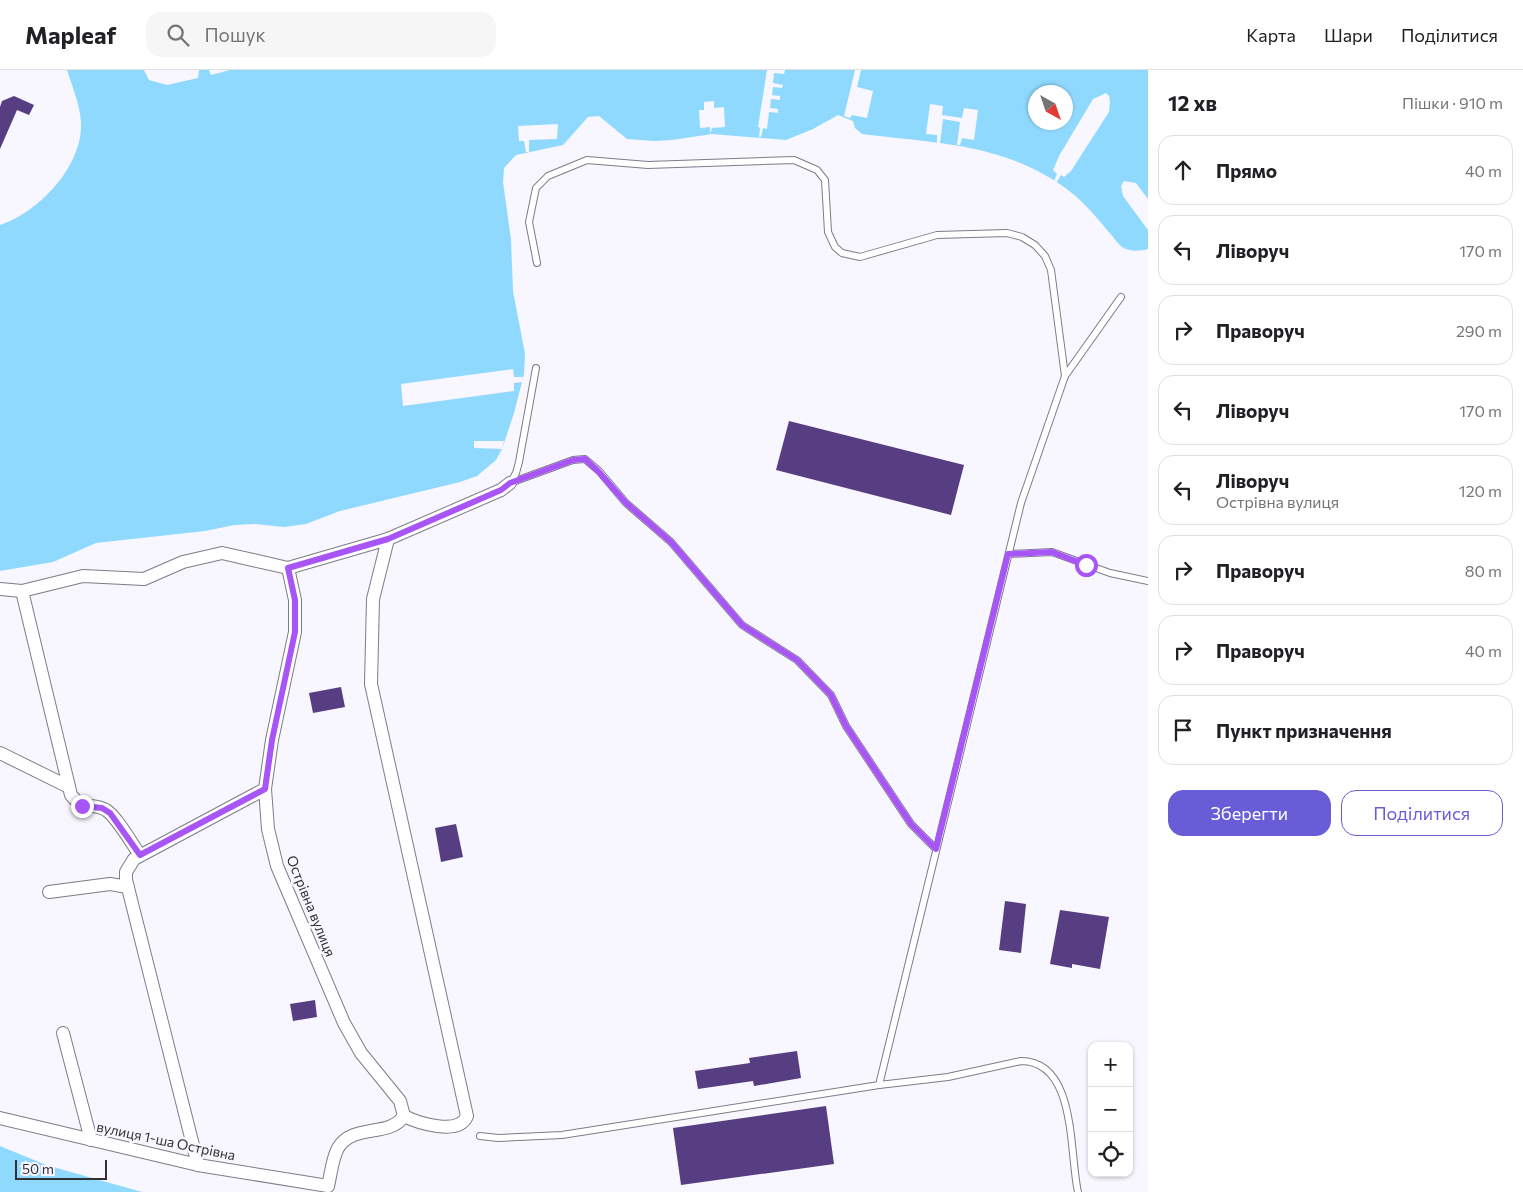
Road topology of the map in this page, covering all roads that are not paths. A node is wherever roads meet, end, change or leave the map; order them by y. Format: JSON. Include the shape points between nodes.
{"nodes":[{"id":1,"x":537,"y":263,"type":"dead end"},
{"id":2,"x":1121,"y":298,"type":"dead end"},
{"id":3,"x":536,"y":368,"type":"dead end"},
{"id":4,"x":1065,"y":376,"type":"junction"},
{"id":5,"x":510,"y":483,"type":"junction"},
{"id":6,"x":388,"y":539,"type":"junction"},
{"id":7,"x":1008,"y":554,"type":"junction"},
{"id":8,"x":288,"y":568,"type":"junction"},
{"id":9,"x":1148,"y":582,"type":"edge"},
{"id":10,"x":0,"y":589,"type":"edge"},
{"id":11,"x":22,"y":591,"type":"junction"},
{"id":12,"x":0,"y":753,"type":"edge"},
{"id":13,"x":69,"y":787,"type":"junction"},
{"id":14,"x":265,"y":789,"type":"junction"},
{"id":15,"x":936,"y":849,"type":"junction"},
{"id":16,"x":140,"y":855,"type":"junction"},
{"id":17,"x":128,"y":887,"type":"junction"},
{"id":18,"x":49,"y":892,"type":"dead end"},
{"id":19,"x":64,"y":1033,"type":"dead end"},
{"id":20,"x":879,"y":1085,"type":"junction"},
{"id":21,"x":404,"y":1116,"type":"junction"},
{"id":22,"x":0,"y":1118,"type":"edge"},
{"id":23,"x":480,"y":1136,"type":"dead end"},
{"id":24,"x":92,"y":1140,"type":"junction"},
{"id":25,"x":198,"y":1165,"type":"junction"},
{"id":26,"x":330,"y":1189,"type":"edge"},
{"id":27,"x":1078,"y":1192,"type":"edge"}],
"edges":[{"from":1,"to":4,"type":"lane","via":[[529,222],[536,188],[548,176],[587,160],[648,165],[794,160],[806,164],[825,180],[830,240],[835,247],[851,256],[938,234],[1007,233],[1035,245],[1051,270]]},
{"from":2,"to":4,"type":"lane"},
{"from":3,"to":5,"type":"lane","via":[[518,462]]},
{"from":4,"to":7,"type":"lane","via":[[1024,495]]},
{"from":5,"to":6,"type":"street","via":[[501,490]]},
{"from":5,"to":15,"type":"lane","via":[[573,460],[585,459],[626,503],[671,542],[742,625],[797,660],[831,695],[846,726],[911,824]]},
{"from":6,"to":8,"type":"street"},
{"from":6,"to":21,"type":"street","via":[[373,599],[371,684],[467,1116],[454,1126],[419,1123]]},
{"from":7,"to":9,"type":"lane","via":[[1052,552],[1110,573]]},
{"from":7,"to":15,"type":"lane"},
{"from":8,"to":11,"type":"street","via":[[222,553],[183,562],[144,579],[83,576]]},
{"from":8,"to":14,"type":"street","name":"Острівна вулиця","via":[[295,600],[295,632]]},
{"from":10,"to":11,"type":"street"},
{"from":11,"to":13,"type":"street"},
{"from":12,"to":13,"type":"street"},
{"from":13,"to":16,"type":"street","via":[[71,795],[82,806],[102,808],[110,813]]},
{"from":14,"to":16,"type":"street"},
{"from":14,"to":21,"type":"street","name":"Острівна вулиця","via":[[268,829],[277,866],[312,949],[344,1023],[361,1053],[400,1100]]},
{"from":15,"to":20,"type":"lane"},
{"from":16,"to":17,"type":"street","via":[[126,872]]},
{"from":17,"to":18,"type":"street","via":[[110,884]]},
{"from":17,"to":25,"type":"street"},
{"from":19,"to":24,"type":"street"},
{"from":20,"to":23,"type":"lane","via":[[562,1135]]},
{"from":20,"to":27,"type":"lane","via":[[948,1077],[1021,1061],[1039,1063],[1053,1074],[1068,1109]]},
{"from":21,"to":26,"type":"street","via":[[393,1126],[354,1134],[346,1139],[334,1157]]},
{"from":22,"to":24,"type":"street","name":"вулиця 1-ша Острівна"},
{"from":24,"to":25,"type":"street","name":"вулиця 1-ша Острівна"},
{"from":25,"to":26,"type":"street","name":"вулиця 1-ша Острівна"}]}
